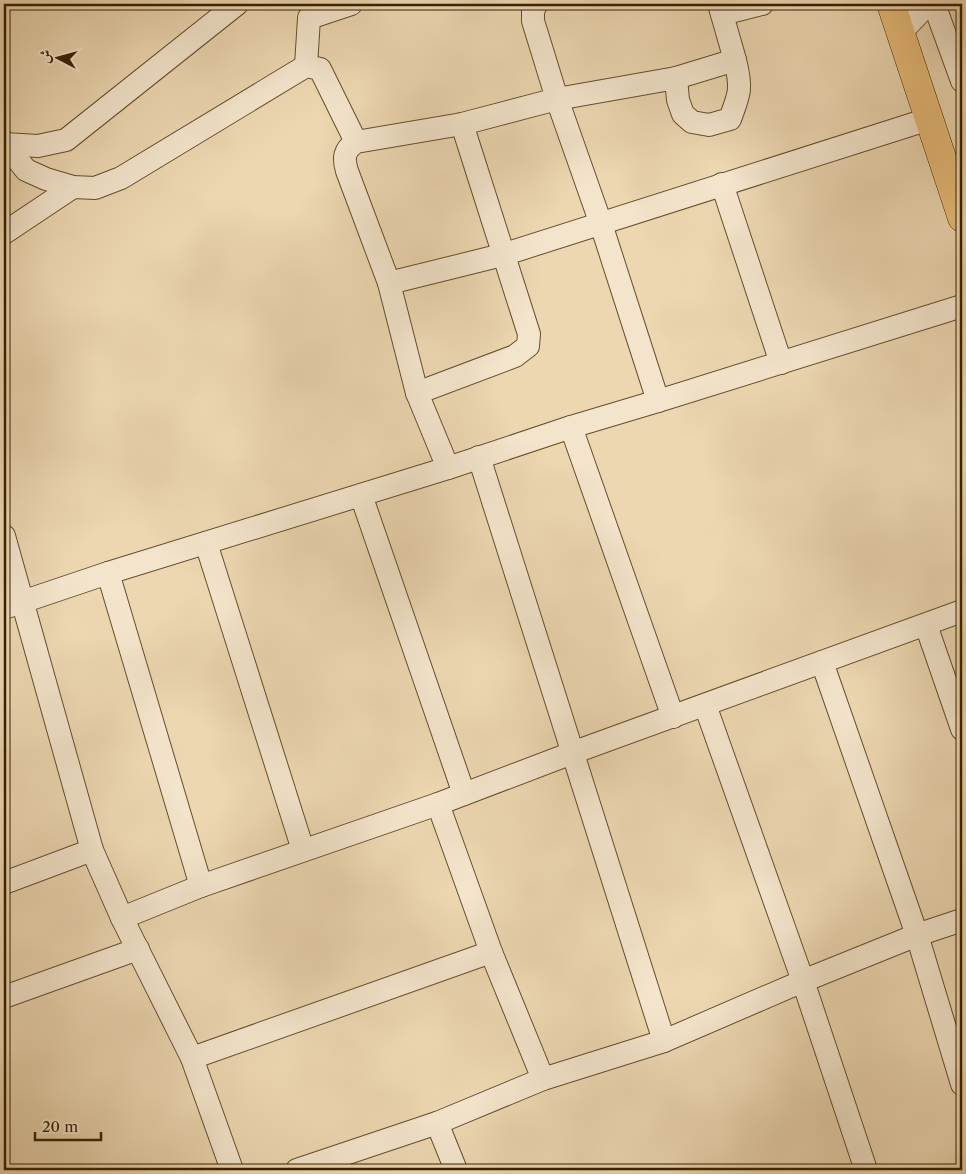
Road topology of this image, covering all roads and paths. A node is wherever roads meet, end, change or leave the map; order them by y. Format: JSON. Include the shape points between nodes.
{"nodes":[{"id":1,"x":237,"y":4,"type":"edge"},
{"id":2,"x":351,"y":4,"type":"edge"},
{"id":3,"x":536,"y":4,"type":"edge"},
{"id":4,"x":762,"y":4,"type":"edge"},
{"id":5,"x":891,"y":4,"type":"edge"},
{"id":6,"x":928,"y":4,"type":"edge"},
{"id":7,"x":934,"y":4,"type":"edge"},
{"id":8,"x":721,"y":9,"type":"edge"},
{"id":9,"x":901,"y":32,"type":"junction"},
{"id":10,"x":735,"y":60,"type":"junction"},
{"id":11,"x":306,"y":66,"type":"junction"},
{"id":12,"x":676,"y":78,"type":"junction"},
{"id":13,"x":962,"y":81,"type":"edge"},
{"id":14,"x":557,"y":99,"type":"junction"},
{"id":15,"x":929,"y":119,"type":"junction"},
{"id":16,"x":462,"y":124,"type":"junction"},
{"id":17,"x":356,"y":142,"type":"junction"},
{"id":18,"x":4,"y":143,"type":"edge"},
{"id":19,"x":722,"y":184,"type":"junction"},
{"id":20,"x":73,"y":187,"type":"junction"},
{"id":21,"x":962,"y":218,"type":"edge"},
{"id":22,"x":601,"y":224,"type":"junction"},
{"id":23,"x":4,"y":232,"type":"edge"},
{"id":24,"x":502,"y":255,"type":"junction"},
{"id":25,"x":388,"y":283,"type":"junction"},
{"id":26,"x":962,"y":306,"type":"edge"},
{"id":27,"x":781,"y":363,"type":"junction"},
{"id":28,"x":417,"y":393,"type":"junction"},
{"id":29,"x":658,"y":401,"type":"junction"},
{"id":30,"x":571,"y":427,"type":"junction"},
{"id":31,"x":479,"y":457,"type":"junction"},
{"id":32,"x":448,"y":468,"type":"junction"},
{"id":33,"x":361,"y":495,"type":"junction"},
{"id":34,"x":4,"y":536,"type":"edge"},
{"id":35,"x":206,"y":543,"type":"junction"},
{"id":36,"x":108,"y":573,"type":"junction"},
{"id":37,"x":14,"y":605,"type":"edge"},
{"id":38,"x":962,"y":611,"type":"edge"},
{"id":39,"x":926,"y":625,"type":"junction"},
{"id":40,"x":822,"y":662,"type":"junction"},
{"id":41,"x":705,"y":705,"type":"junction"},
{"id":42,"x":673,"y":717,"type":"junction"},
{"id":43,"x":962,"y":729,"type":"edge"},
{"id":44,"x":572,"y":753,"type":"junction"},
{"id":45,"x":464,"y":794,"type":"junction"},
{"id":46,"x":438,"y":804,"type":"junction"},
{"id":47,"x":92,"y":850,"type":"junction"},
{"id":48,"x":303,"y":850,"type":"junction"},
{"id":49,"x":4,"y":883,"type":"edge"},
{"id":50,"x":201,"y":886,"type":"junction"},
{"id":51,"x":122,"y":918,"type":"junction"},
{"id":52,"x":962,"y":920,"type":"edge"},
{"id":53,"x":917,"y":935,"type":"junction"},
{"id":54,"x":138,"y":949,"type":"junction"},
{"id":55,"x":491,"y":952,"type":"junction"},
{"id":56,"x":803,"y":981,"type":"junction"},
{"id":57,"x":4,"y":997,"type":"edge"},
{"id":58,"x":664,"y":1041,"type":"junction"},
{"id":59,"x":192,"y":1058,"type":"junction"},
{"id":60,"x":543,"y":1079,"type":"junction"},
{"id":61,"x":962,"y":1084,"type":"edge"},
{"id":62,"x":437,"y":1123,"type":"junction"},
{"id":63,"x":232,"y":1170,"type":"edge"},
{"id":64,"x":297,"y":1170,"type":"edge"},
{"id":65,"x":456,"y":1170,"type":"edge"},
{"id":66,"x":866,"y":1170,"type":"edge"}],
"edges":[{"from":1,"to":18,"type":"street","via":[[66,140],[38,146]]},
{"from":2,"to":11,"type":"street","via":[[309,18]]},
{"from":3,"to":14,"type":"street","via":[[533,21]]},
{"from":4,"to":8,"type":"street"},
{"from":5,"to":9,"type":"main road"},
{"from":6,"to":9,"type":"street"},
{"from":7,"to":13,"type":"street"},
{"from":8,"to":10,"type":"street"},
{"from":9,"to":15,"type":"main road"},
{"from":10,"to":12,"type":"street"},
{"from":10,"to":12,"type":"street","via":[[740,81],[730,120],[709,125],[692,122],[683,114]]},
{"from":11,"to":17,"type":"street","via":[[320,69]]},
{"from":11,"to":20,"type":"street","via":[[121,178],[95,188]]},
{"from":12,"to":14,"type":"street"},
{"from":14,"to":16,"type":"street"},
{"from":14,"to":22,"type":"street"},
{"from":15,"to":19,"type":"street"},
{"from":15,"to":21,"type":"main road"},
{"from":16,"to":17,"type":"street"},
{"from":16,"to":24,"type":"street"},
{"from":17,"to":25,"type":"street","via":[[345,152],[344,161]]},
{"from":18,"to":20,"type":"street","via":[[26,170]]},
{"from":19,"to":22,"type":"street"},
{"from":19,"to":27,"type":"street"},
{"from":20,"to":23,"type":"street"},
{"from":22,"to":24,"type":"street"},
{"from":22,"to":29,"type":"street"},
{"from":24,"to":25,"type":"street"},
{"from":24,"to":28,"type":"street","via":[[529,334],[528,346],[515,356]]},
{"from":25,"to":28,"type":"street"},
{"from":26,"to":27,"type":"street"},
{"from":27,"to":29,"type":"street"},
{"from":28,"to":32,"type":"street"},
{"from":29,"to":30,"type":"street"},
{"from":30,"to":31,"type":"street"},
{"from":30,"to":42,"type":"street"},
{"from":31,"to":32,"type":"street"},
{"from":31,"to":44,"type":"street"},
{"from":32,"to":33,"type":"street"},
{"from":33,"to":35,"type":"street"},
{"from":33,"to":45,"type":"street"},
{"from":34,"to":37,"type":"street"},
{"from":35,"to":36,"type":"street"},
{"from":35,"to":48,"type":"street"},
{"from":36,"to":37,"type":"street"},
{"from":36,"to":50,"type":"street"},
{"from":37,"to":47,"type":"street"},
{"from":38,"to":39,"type":"street"},
{"from":39,"to":40,"type":"street"},
{"from":39,"to":43,"type":"street"},
{"from":40,"to":41,"type":"street"},
{"from":40,"to":53,"type":"street"},
{"from":41,"to":42,"type":"street"},
{"from":41,"to":56,"type":"street"},
{"from":42,"to":44,"type":"street"},
{"from":44,"to":45,"type":"street"},
{"from":44,"to":58,"type":"street"},
{"from":45,"to":46,"type":"street"},
{"from":46,"to":48,"type":"street"},
{"from":46,"to":55,"type":"street"},
{"from":47,"to":49,"type":"street"},
{"from":47,"to":51,"type":"street"},
{"from":48,"to":50,"type":"street"},
{"from":50,"to":51,"type":"street"},
{"from":51,"to":54,"type":"street"},
{"from":52,"to":53,"type":"street"},
{"from":53,"to":56,"type":"street"},
{"from":53,"to":61,"type":"street"},
{"from":54,"to":57,"type":"street"},
{"from":54,"to":59,"type":"street"},
{"from":55,"to":59,"type":"street"},
{"from":55,"to":60,"type":"street"},
{"from":56,"to":58,"type":"street"},
{"from":56,"to":66,"type":"street"},
{"from":58,"to":60,"type":"street"},
{"from":59,"to":63,"type":"street"},
{"from":60,"to":62,"type":"street"},
{"from":62,"to":64,"type":"street"},
{"from":62,"to":65,"type":"street"}]}
